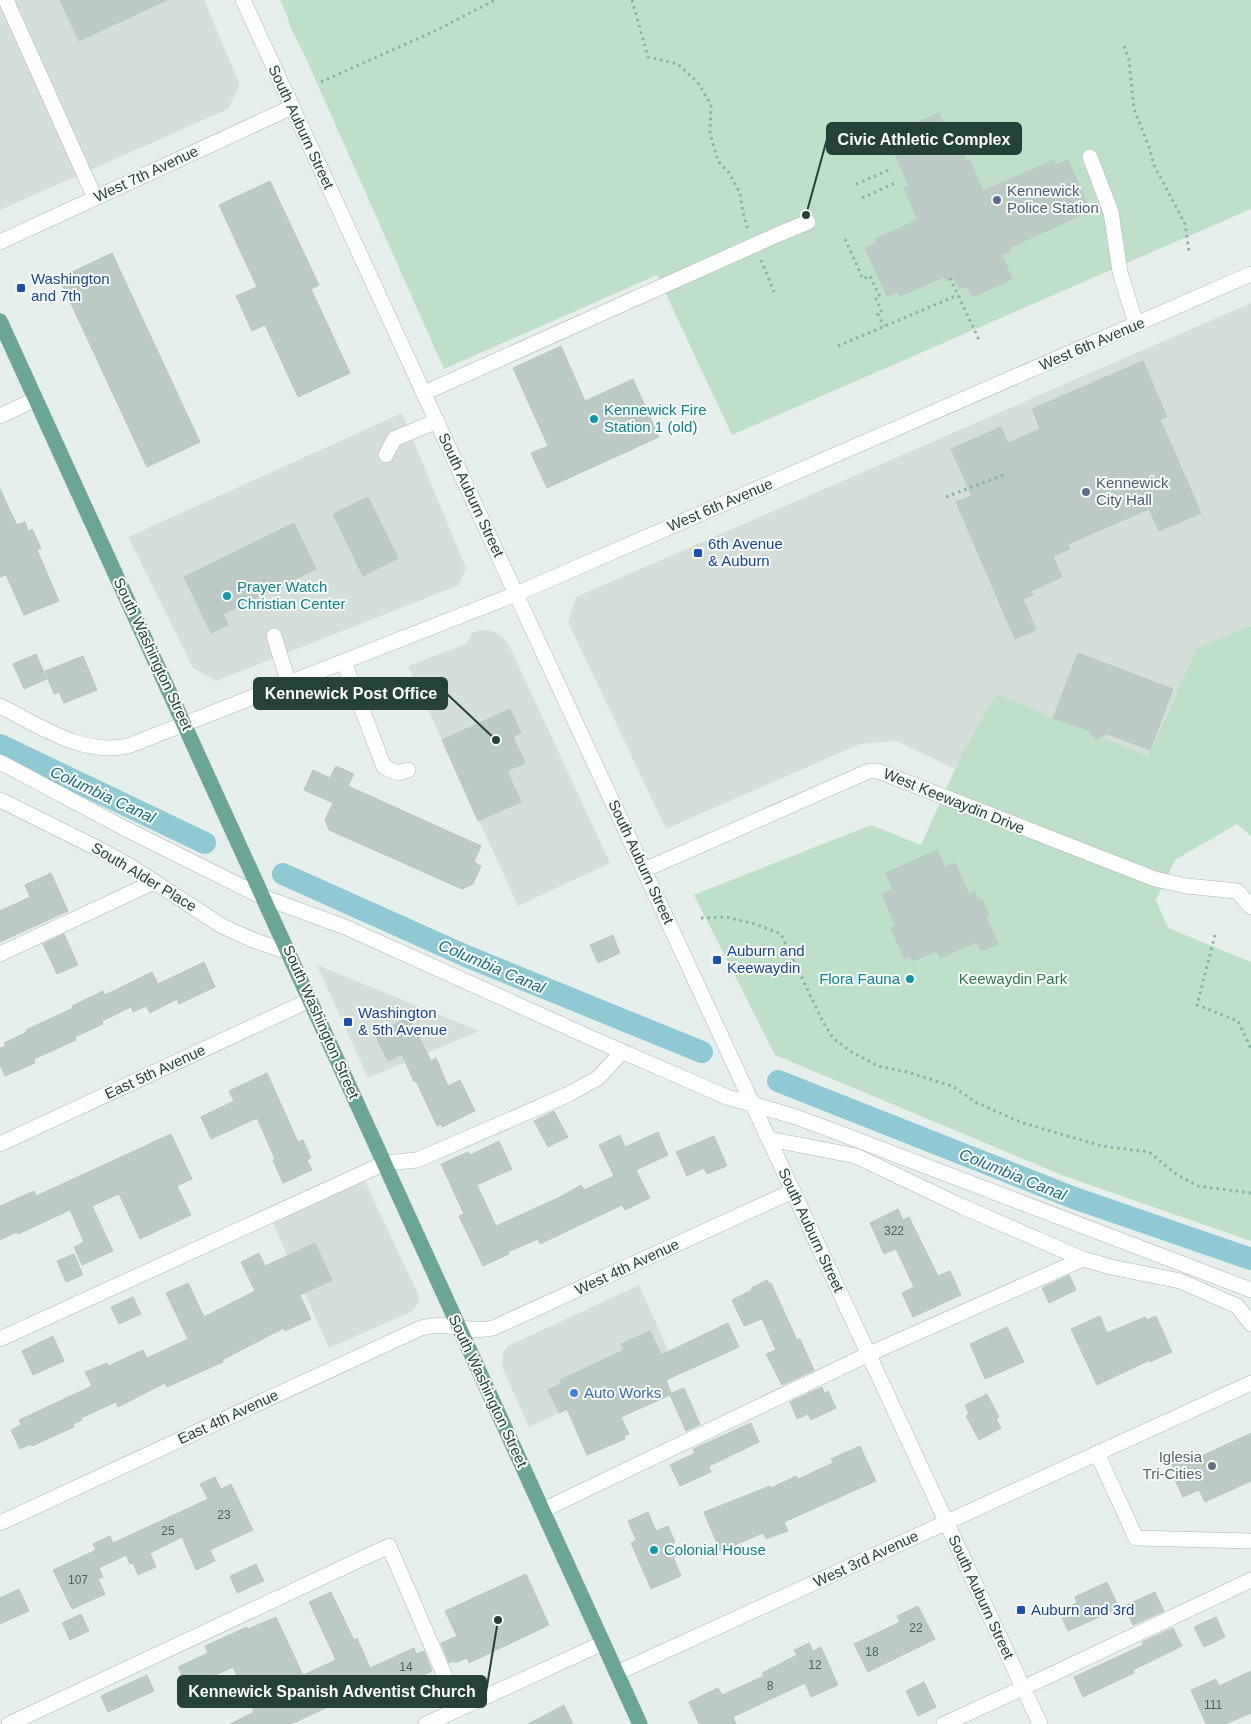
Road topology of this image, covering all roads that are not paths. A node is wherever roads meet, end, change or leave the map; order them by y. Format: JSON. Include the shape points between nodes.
{"nodes":[{"id":1,"x":6,"y":0,"type":"edge"},
{"id":2,"x":243,"y":0,"type":"edge"},
{"id":3,"x":292,"y":107,"type":"junction"},
{"id":4,"x":1090,"y":157,"type":"dead end"},
{"id":5,"x":95,"y":198,"type":"junction"},
{"id":6,"x":808,"y":222,"type":"dead end"},
{"id":7,"x":0,"y":242,"type":"edge"},
{"id":8,"x":1251,"y":274,"type":"edge"},
{"id":9,"x":0,"y":321,"type":"edge"},
{"id":10,"x":1136,"y":324,"type":"junction"},
{"id":11,"x":424,"y":393,"type":"junction"},
{"id":12,"x":36,"y":399,"type":"junction"},
{"id":13,"x":0,"y":416,"type":"edge"},
{"id":14,"x":437,"y":421,"type":"junction"},
{"id":15,"x":386,"y":455,"type":"dead end"},
{"id":16,"x":516,"y":594,"type":"junction"},
{"id":17,"x":274,"y":636,"type":"dead end"},
{"id":18,"x":344,"y":662,"type":"junction"},
{"id":19,"x":289,"y":684,"type":"junction"},
{"id":20,"x":0,"y":706,"type":"edge"},
{"id":21,"x":185,"y":725,"type":"junction"},
{"id":22,"x":0,"y":762,"type":"edge"},
{"id":23,"x":408,"y":770,"type":"dead end"},
{"id":24,"x":0,"y":800,"type":"edge"},
{"id":25,"x":644,"y":870,"type":"junction"},
{"id":26,"x":154,"y":882,"type":"junction"},
{"id":27,"x":264,"y":897,"type":"junction"},
{"id":28,"x":1251,"y":908,"type":"edge"},
{"id":29,"x":288,"y":952,"type":"junction"},
{"id":30,"x":0,"y":954,"type":"edge"},
{"id":31,"x":310,"y":1000,"type":"junction"},
{"id":32,"x":622,"y":1052,"type":"junction"},
{"id":33,"x":753,"y":1104,"type":"junction"},
{"id":34,"x":769,"y":1139,"type":"junction"},
{"id":35,"x":0,"y":1144,"type":"edge"},
{"id":36,"x":385,"y":1164,"type":"junction"},
{"id":37,"x":793,"y":1191,"type":"junction"},
{"id":38,"x":1084,"y":1259,"type":"junction"},
{"id":39,"x":1251,"y":1290,"type":"edge"},
{"id":40,"x":1251,"y":1324,"type":"edge"},
{"id":41,"x":459,"y":1327,"type":"junction"},
{"id":42,"x":0,"y":1339,"type":"edge"},
{"id":43,"x":869,"y":1354,"type":"junction"},
{"id":44,"x":1251,"y":1382,"type":"edge"},
{"id":45,"x":1097,"y":1453,"type":"junction"},
{"id":46,"x":543,"y":1510,"type":"junction"},
{"id":47,"x":946,"y":1522,"type":"junction"},
{"id":48,"x":0,"y":1523,"type":"edge"},
{"id":49,"x":1251,"y":1541,"type":"edge"},
{"id":50,"x":1251,"y":1580,"type":"edge"},
{"id":51,"x":603,"y":1643,"type":"junction"},
{"id":52,"x":617,"y":1673,"type":"junction"},
{"id":53,"x":1023,"y":1688,"type":"junction"},
{"id":54,"x":458,"y":1709,"type":"junction"},
{"id":55,"x":9,"y":1724,"type":"edge"},
{"id":56,"x":426,"y":1724,"type":"edge"},
{"id":57,"x":640,"y":1724,"type":"edge"},
{"id":58,"x":944,"y":1724,"type":"edge"},
{"id":59,"x":1040,"y":1724,"type":"edge"}],
"edges":[{"from":1,"to":5,"type":"street"},
{"from":2,"to":3,"type":"street","name":"South Auburn Street"},
{"from":3,"to":5,"type":"street","name":"West 7th Avenue"},
{"from":3,"to":11,"type":"street","name":"South Auburn Street"},
{"from":4,"to":10,"type":"street","via":[[1111,212],[1120,272]]},
{"from":5,"to":7,"type":"street","name":"West 7th Avenue"},
{"from":6,"to":11,"type":"street"},
{"from":8,"to":10,"type":"street","name":"West 6th Avenue"},
{"from":9,"to":12,"type":"main road","name":"South Washington Street"},
{"from":10,"to":16,"type":"street","name":"West 6th Avenue"},
{"from":11,"to":14,"type":"street","name":"South Auburn Street"},
{"from":12,"to":13,"type":"street"},
{"from":12,"to":21,"type":"main road","name":"South Washington Street"},
{"from":14,"to":15,"type":"street","via":[[394,438]]},
{"from":14,"to":16,"type":"street","name":"South Auburn Street"},
{"from":16,"to":18,"type":"street","name":"West 6th Avenue"},
{"from":16,"to":25,"type":"street","name":"South Auburn Street"},
{"from":17,"to":19,"type":"street"},
{"from":18,"to":19,"type":"street","name":"West 6th Avenue"},
{"from":18,"to":23,"type":"street","via":[[384,767],[398,772]]},
{"from":19,"to":21,"type":"street","name":"West 6th Avenue"},
{"from":20,"to":21,"type":"street","name":"West 6th Avenue","via":[[64,738],[100,749],[128,746]]},
{"from":21,"to":27,"type":"main road","name":"South Washington Street"},
{"from":22,"to":27,"type":"street"},
{"from":24,"to":26,"type":"street","name":"South Alder Place","via":[[101,850]]},
{"from":25,"to":28,"type":"street","name":"West Keewaydin Drive","via":[[869,771],[878,771],[1155,879],[1187,886],[1236,890]]},
{"from":25,"to":33,"type":"street","name":"South Auburn Street"},
{"from":26,"to":29,"type":"street","name":"South Alder Place","via":[[222,926]]},
{"from":26,"to":30,"type":"street"},
{"from":27,"to":29,"type":"main road","name":"South Washington Street"},
{"from":27,"to":32,"type":"street","via":[[344,927]]},
{"from":29,"to":31,"type":"main road","name":"South Washington Street"},
{"from":31,"to":35,"type":"street","name":"East 5th Avenue"},
{"from":31,"to":36,"type":"main road","name":"South Washington Street"},
{"from":32,"to":33,"type":"street","via":[[727,1097]]},
{"from":32,"to":36,"type":"street","via":[[598,1078],[567,1096],[417,1160]]},
{"from":33,"to":34,"type":"street","name":"South Auburn Street"},
{"from":33,"to":39,"type":"street","via":[[826,1128]]},
{"from":34,"to":37,"type":"street","name":"South Auburn Street"},
{"from":34,"to":38,"type":"street","via":[[856,1156]]},
{"from":36,"to":41,"type":"main road","name":"South Washington Street"},
{"from":36,"to":42,"type":"street"},
{"from":37,"to":41,"type":"street","name":"West 4th Avenue","via":[[493,1328],[481,1331]]},
{"from":37,"to":43,"type":"street","name":"South Auburn Street"},
{"from":38,"to":40,"type":"street","via":[[1180,1281],[1237,1306]]},
{"from":38,"to":43,"type":"street"},
{"from":41,"to":46,"type":"main road","name":"South Washington Street"},
{"from":41,"to":48,"type":"street","name":"East 4th Avenue","via":[[433,1324],[421,1328]]},
{"from":43,"to":46,"type":"street"},
{"from":43,"to":47,"type":"street","name":"South Auburn Street"},
{"from":44,"to":45,"type":"street","name":"West 3rd Avenue"},
{"from":45,"to":47,"type":"street","name":"West 3rd Avenue"},
{"from":45,"to":49,"type":"street","via":[[1136,1538]]},
{"from":46,"to":51,"type":"main road","name":"South Washington Street"},
{"from":47,"to":52,"type":"street","name":"West 3rd Avenue"},
{"from":47,"to":53,"type":"street","name":"South Auburn Street"},
{"from":50,"to":53,"type":"street"},
{"from":51,"to":52,"type":"main road","name":"South Washington Street"},
{"from":51,"to":54,"type":"street"},
{"from":52,"to":57,"type":"main road","name":"South Washington Street"},
{"from":53,"to":58,"type":"street"},
{"from":53,"to":59,"type":"street","name":"South Auburn Street"},
{"from":54,"to":55,"type":"street","via":[[389,1546]]},
{"from":54,"to":56,"type":"street"}]}
